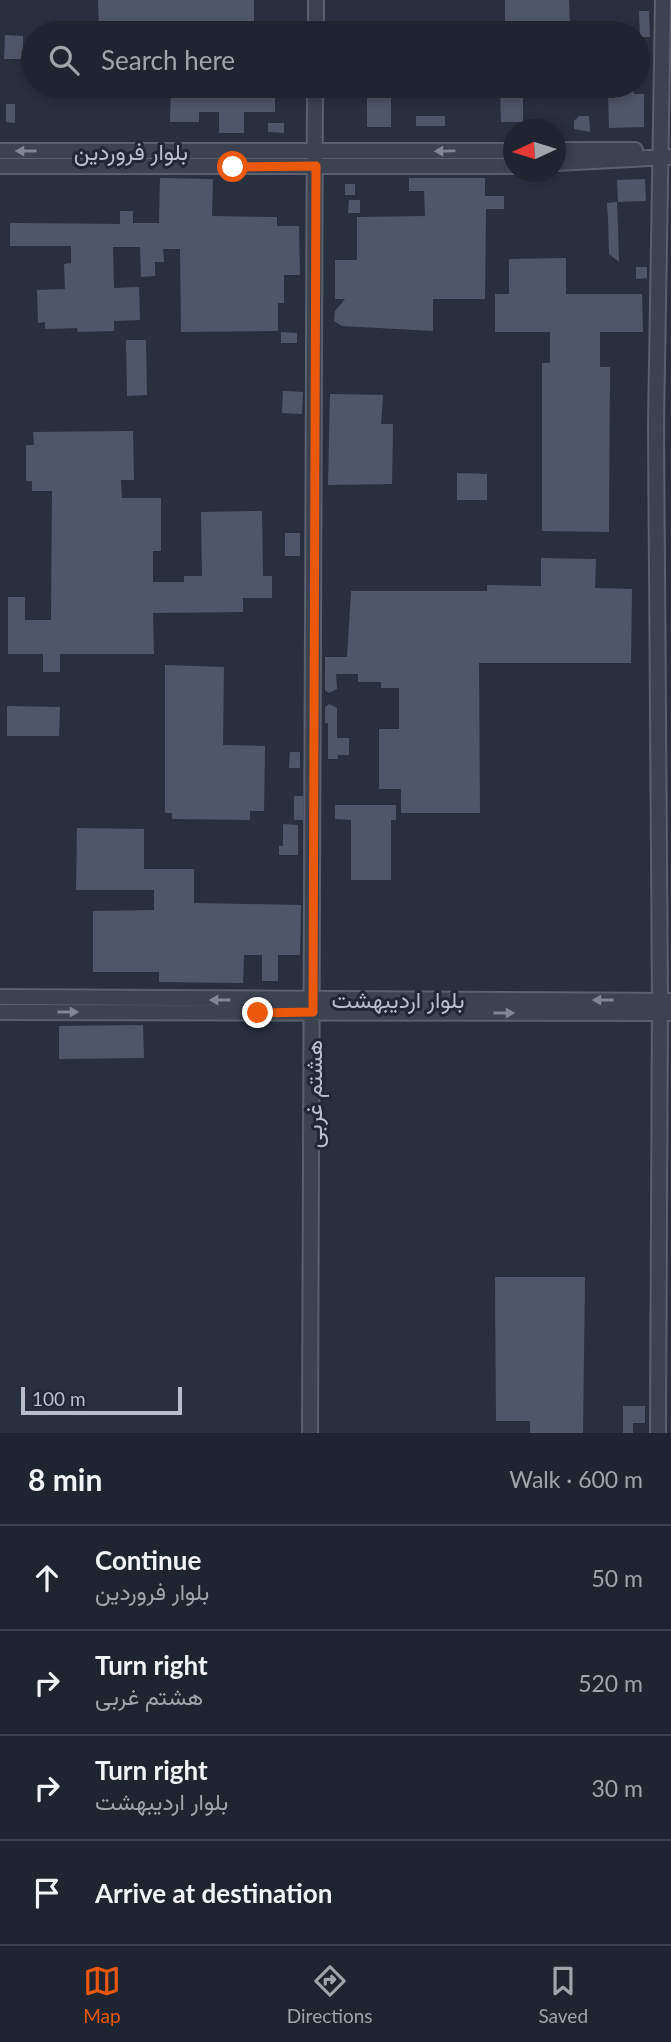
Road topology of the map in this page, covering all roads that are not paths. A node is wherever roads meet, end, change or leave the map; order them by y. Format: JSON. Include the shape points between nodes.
{"nodes":[{"id":1,"x":316,"y":0,"type":"edge"},
{"id":2,"x":663,"y":0,"type":"edge"},
{"id":3,"x":316,"y":21,"type":"edge"},
{"id":4,"x":315,"y":98,"type":"edge"},
{"id":5,"x":566,"y":150,"type":"edge"},
{"id":6,"x":0,"y":151,"type":"edge"},
{"id":7,"x":315,"y":151,"type":"junction"},
{"id":8,"x":503,"y":151,"type":"edge"},
{"id":9,"x":666,"y":153,"type":"edge"},
{"id":10,"x":566,"y":162,"type":"edge"},
{"id":11,"x":0,"y":166,"type":"edge"},
{"id":12,"x":316,"y":166,"type":"junction"},
{"id":13,"x":503,"y":166,"type":"edge"},
{"id":14,"x":664,"y":694,"type":"edge"},
{"id":15,"x":0,"y":997,"type":"edge"},
{"id":16,"x":313,"y":1006,"type":"junction"},
{"id":17,"x":665,"y":1007,"type":"edge"},
{"id":18,"x":0,"y":1012,"type":"edge"},
{"id":19,"x":310,"y":1433,"type":"edge"},
{"id":20,"x":659,"y":1433,"type":"edge"}],
"edges":[{"from":1,"to":3,"type":"street"},
{"from":2,"to":9,"type":"street"},
{"from":4,"to":7,"type":"street","name":"هشتم غربی"},
{"from":5,"to":9,"type":"street"},
{"from":7,"to":6,"type":"street","name":"بلوار فروردین","one_way":true},
{"from":8,"to":7,"type":"street","name":"بلوار فروردین","one_way":true},
{"from":7,"to":12,"type":"street","name":"هشتم غربی"},
{"from":9,"to":10,"type":"street"},
{"from":9,"to":14,"type":"street","via":[[656,425]]},
{"from":11,"to":12,"type":"street","name":"بلوار فروردین"},
{"from":12,"to":13,"type":"street","name":"بلوار فروردین"},
{"from":12,"to":16,"type":"street","name":"هشتم غربی"},
{"from":14,"to":17,"type":"street"},
{"from":16,"to":15,"type":"street","name":"بلوار اردیبهشت","one_way":true},
{"from":16,"to":17,"type":"street","name":"بلوار اردیبهشت"},
{"from":18,"to":16,"type":"street","name":"بلوار اردیبهشت","one_way":true},
{"from":16,"to":19,"type":"street","name":"هشتم غربی"},
{"from":17,"to":20,"type":"street"}]}
